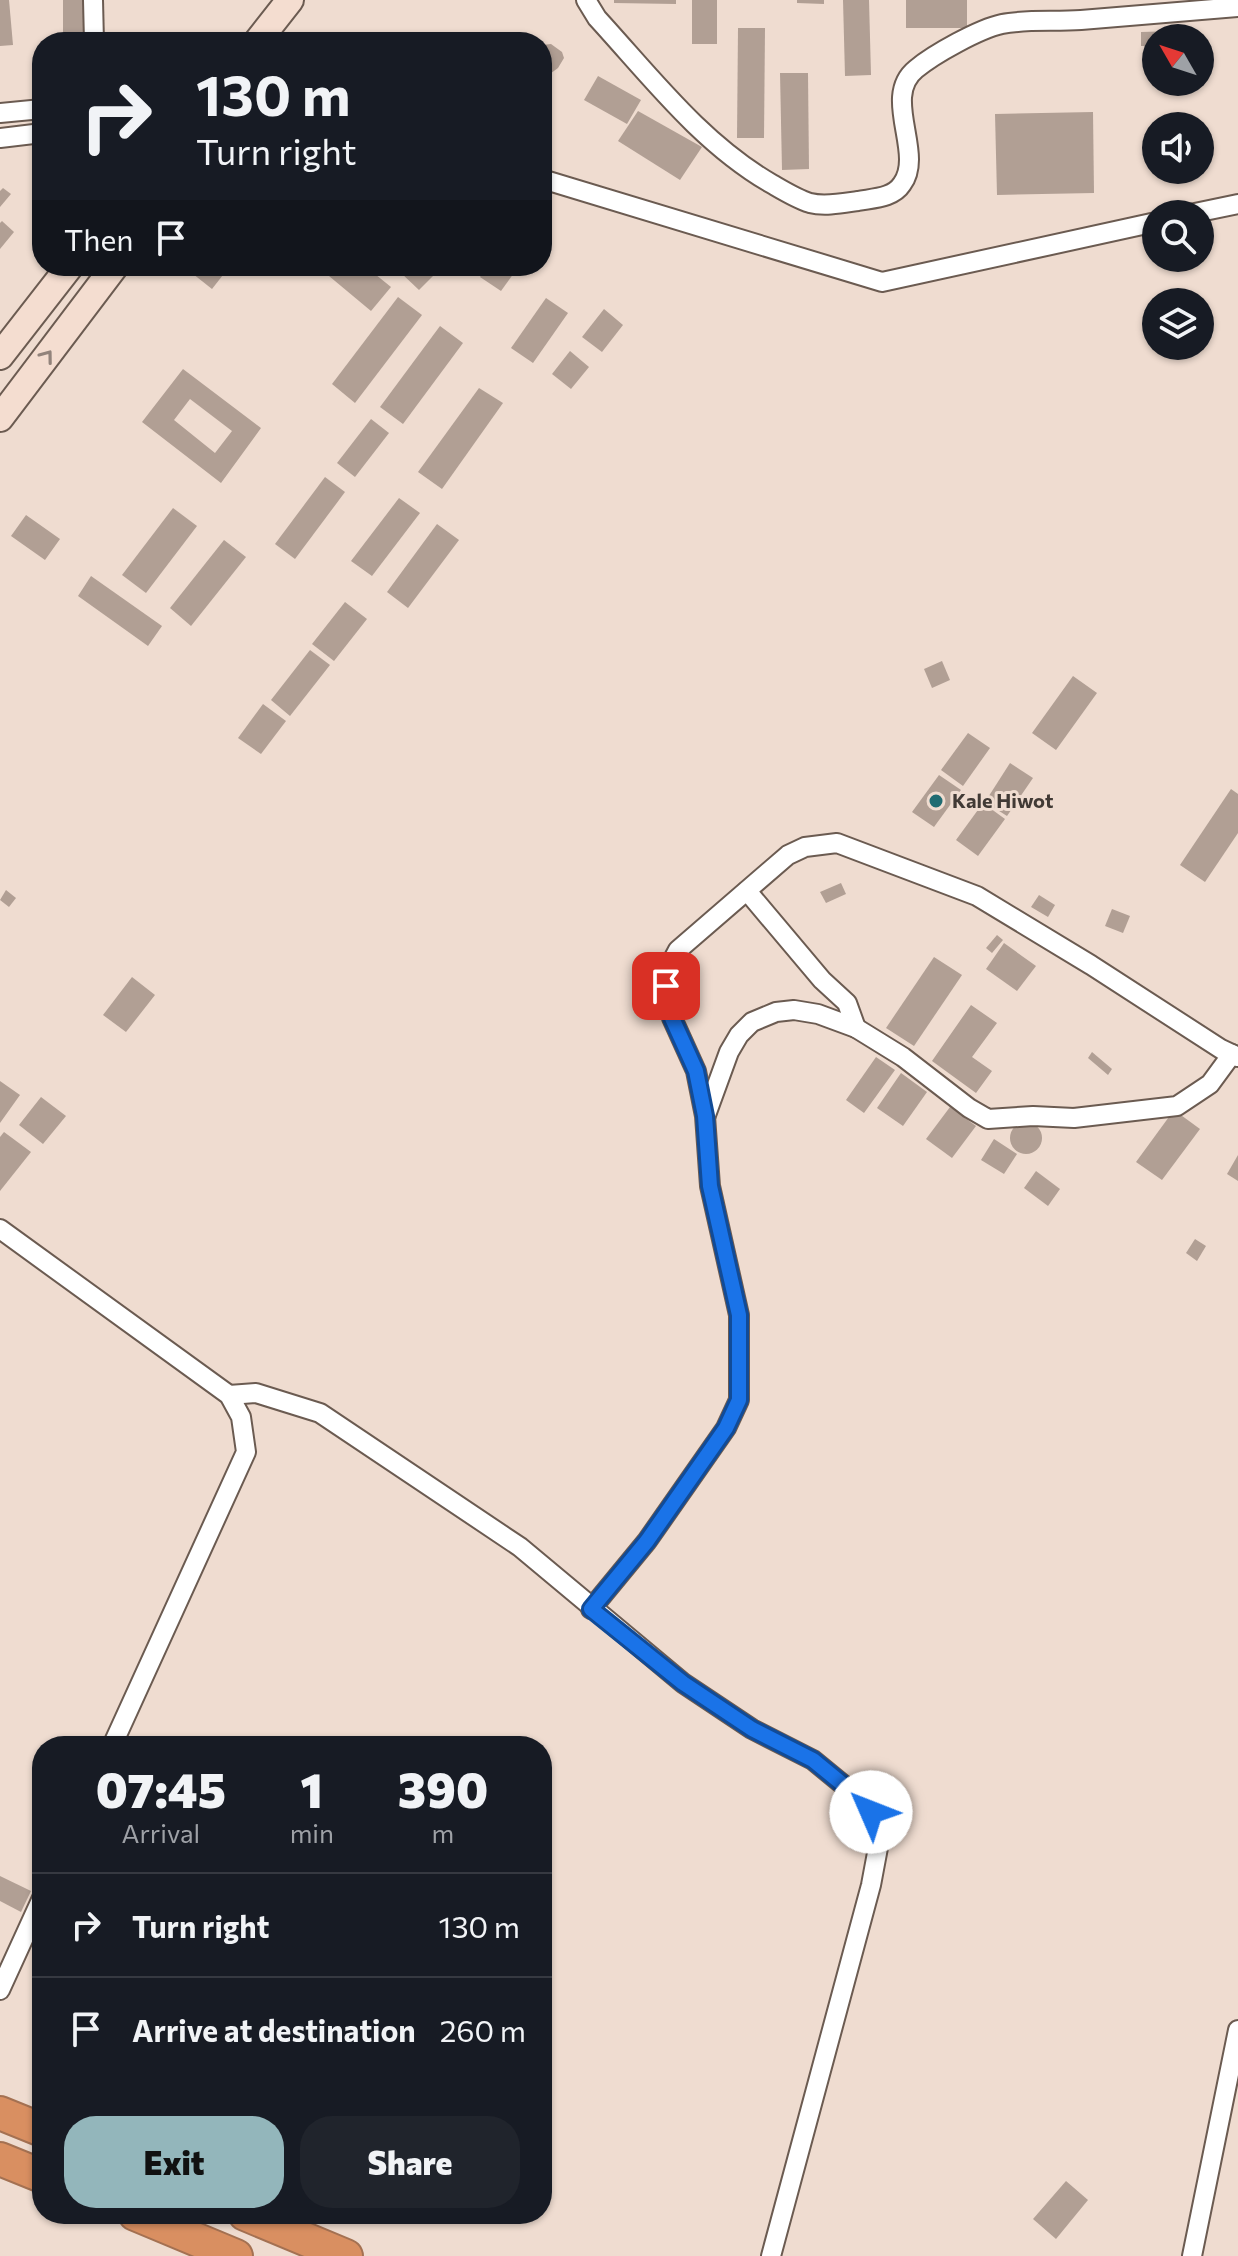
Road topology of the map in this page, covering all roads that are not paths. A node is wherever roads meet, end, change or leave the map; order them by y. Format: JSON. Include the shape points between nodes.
{"nodes":[{"id":1,"x":93,"y":0,"type":"edge"},
{"id":2,"x":290,"y":0,"type":"edge"},
{"id":3,"x":586,"y":0,"type":"edge"},
{"id":4,"x":1238,"y":7,"type":"edge"},
{"id":5,"x":94,"y":32,"type":"edge"},
{"id":6,"x":265,"y":32,"type":"edge"},
{"id":7,"x":32,"y":110,"type":"edge"},
{"id":8,"x":0,"y":113,"type":"edge"},
{"id":9,"x":32,"y":134,"type":"edge"},
{"id":10,"x":0,"y":138,"type":"edge"},
{"id":11,"x":552,"y":182,"type":"edge"},
{"id":12,"x":1238,"y":204,"type":"edge"},
{"id":13,"x":1214,"y":209,"type":"edge"},
{"id":14,"x":1142,"y":225,"type":"edge"},
{"id":15,"x":62,"y":276,"type":"edge"},
{"id":16,"x":107,"y":276,"type":"edge"},
{"id":17,"x":45,"y":298,"type":"junction"},
{"id":18,"x":74,"y":320,"type":"junction"},
{"id":19,"x":0,"y":356,"type":"edge"},
{"id":20,"x":0,"y":418,"type":"edge"},
{"id":21,"x":747,"y":891,"type":"junction"},
{"id":22,"x":856,"y":1028,"type":"junction"},
{"id":23,"x":1235,"y":1056,"type":"edge"},
{"id":24,"x":705,"y":1116,"type":"junction"},
{"id":25,"x":0,"y":1229,"type":"edge"},
{"id":26,"x":229,"y":1395,"type":"junction"},
{"id":27,"x":591,"y":1609,"type":"junction"},
{"id":28,"x":117,"y":1736,"type":"edge"},
{"id":29,"x":32,"y":1920,"type":"edge"},
{"id":30,"x":0,"y":1990,"type":"edge"},
{"id":31,"x":1238,"y":2030,"type":"edge"},
{"id":32,"x":0,"y":2113,"type":"edge"},
{"id":33,"x":32,"y":2126,"type":"edge"},
{"id":34,"x":0,"y":2159,"type":"edge"},
{"id":35,"x":32,"y":2172,"type":"edge"},
{"id":36,"x":159,"y":2224,"type":"edge"},
{"id":37,"x":269,"y":2224,"type":"edge"},
{"id":38,"x":236,"y":2256,"type":"edge"},
{"id":39,"x":346,"y":2256,"type":"edge"},
{"id":40,"x":771,"y":2256,"type":"edge"},
{"id":41,"x":1192,"y":2256,"type":"edge"}],
"edges":[{"from":1,"to":5,"type":"street"},
{"from":2,"to":6,"type":"main road"},
{"from":3,"to":4,"type":"street","via":[[688,119],[722,150],[750,172],[812,204],[889,195],[902,185],[908,172],[904,87],[913,71],[943,50],[1001,24]]},
{"from":7,"to":8,"type":"street"},
{"from":9,"to":10,"type":"street"},
{"from":11,"to":14,"type":"street","via":[[882,282]]},
{"from":12,"to":13,"type":"street"},
{"from":15,"to":17,"type":"main road"},
{"from":16,"to":18,"type":"main road"},
{"from":17,"to":18,"type":"main road"},
{"from":17,"to":19,"type":"main road"},
{"from":20,"to":18,"type":"main road","one_way":true},
{"from":21,"to":22,"type":"street","via":[[847,1003]]},
{"from":21,"to":23,"type":"street","via":[[788,855],[837,843],[977,896]]},
{"from":21,"to":24,"type":"street","via":[[678,950],[669,967],[666,986],[672,1018],[696,1071]]},
{"from":22,"to":23,"type":"street","via":[[988,1119],[1074,1118],[1177,1106],[1210,1084]]},
{"from":22,"to":24,"type":"street","via":[[794,1010],[752,1022],[729,1052]]},
{"from":24,"to":27,"type":"street","via":[[710,1186],[739,1315],[739,1400],[726,1428],[647,1541]]},
{"from":25,"to":26,"type":"street"},
{"from":26,"to":27,"type":"street","via":[[256,1393],[320,1413],[520,1547]]},
{"from":26,"to":28,"type":"street","via":[[241,1417],[246,1452]]},
{"from":27,"to":40,"type":"street","via":[[683,1683],[752,1729],[813,1760],[871,1812],[880,1837]]},
{"from":29,"to":30,"type":"street"},
{"from":31,"to":41,"type":"street"},
{"from":32,"to":33,"type":"highway"},
{"from":34,"to":35,"type":"highway"},
{"from":36,"to":38,"type":"highway"},
{"from":37,"to":39,"type":"highway"}]}
